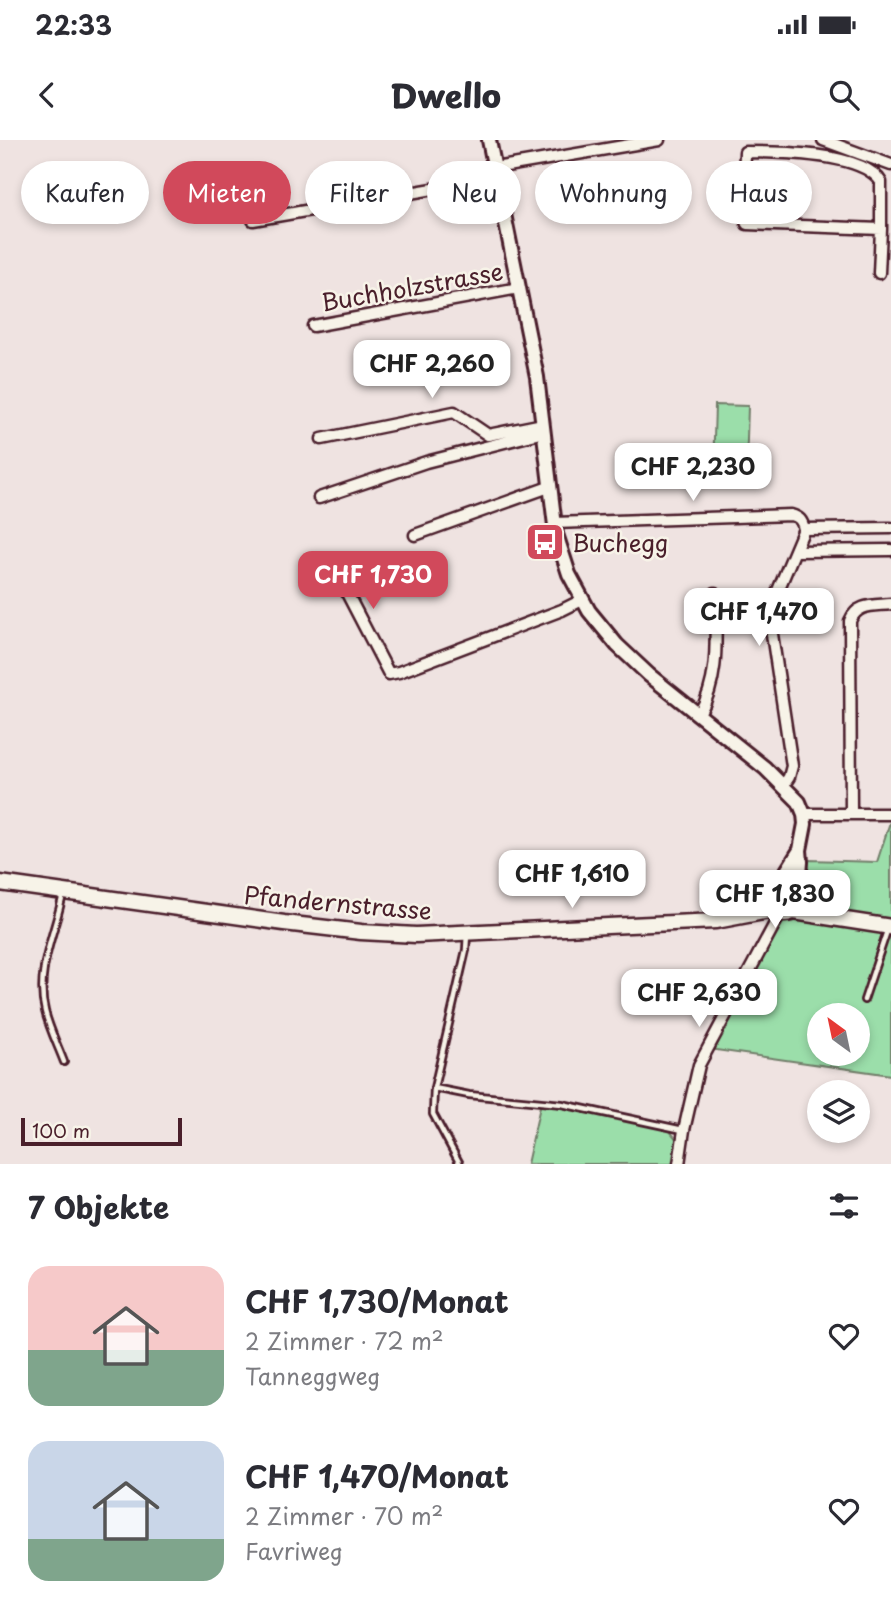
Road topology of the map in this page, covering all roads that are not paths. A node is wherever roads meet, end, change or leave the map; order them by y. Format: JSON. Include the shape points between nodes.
{"nodes":[{"id":1,"x":489,"y":140,"type":"edge"},
{"id":2,"x":659,"y":140,"type":"edge"},
{"id":3,"x":761,"y":140,"type":"edge"},
{"id":4,"x":823,"y":140,"type":"edge"},
{"id":5,"x":855,"y":145,"type":"edge"},
{"id":6,"x":761,"y":152,"type":"junction"},
{"id":7,"x":493,"y":161,"type":"edge"},
{"id":8,"x":891,"y":165,"type":"edge"},
{"id":9,"x":521,"y":168,"type":"edge"},
{"id":10,"x":427,"y":186,"type":"edge"},
{"id":11,"x":291,"y":213,"type":"edge"},
{"id":12,"x":506,"y":224,"type":"edge"},
{"id":13,"x":881,"y":229,"type":"junction"},
{"id":14,"x":879,"y":274,"type":"dead end"},
{"id":15,"x":519,"y":288,"type":"junction"},
{"id":16,"x":313,"y":326,"type":"dead end"},
{"id":17,"x":544,"y":428,"type":"junction"},
{"id":18,"x":322,"y":439,"type":"dead end"},
{"id":19,"x":549,"y":487,"type":"junction"},
{"id":20,"x":319,"y":498,"type":"dead end"},
{"id":21,"x":554,"y":523,"type":"junction"},
{"id":22,"x":891,"y":528,"type":"edge"},
{"id":23,"x":804,"y":529,"type":"junction"},
{"id":24,"x":415,"y":535,"type":"dead end"},
{"id":25,"x":891,"y":550,"type":"edge"},
{"id":26,"x":795,"y":551,"type":"junction"},
{"id":27,"x":336,"y":572,"type":"dead end"},
{"id":28,"x":715,"y":593,"type":"dead end"},
{"id":29,"x":582,"y":600,"type":"junction"},
{"id":30,"x":891,"y":604,"type":"edge"},
{"id":31,"x":699,"y":714,"type":"junction"},
{"id":32,"x":783,"y":786,"type":"junction"},
{"id":33,"x":851,"y":813,"type":"junction"},
{"id":34,"x":804,"y":814,"type":"junction"},
{"id":35,"x":891,"y":814,"type":"edge"},
{"id":36,"x":800,"y":850,"type":"junction"},
{"id":37,"x":0,"y":883,"type":"edge"},
{"id":38,"x":780,"y":883,"type":"junction"},
{"id":39,"x":800,"y":892,"type":"junction"},
{"id":40,"x":63,"y":893,"type":"junction"},
{"id":41,"x":769,"y":894,"type":"junction"},
{"id":42,"x":783,"y":912,"type":"junction"},
{"id":43,"x":736,"y":916,"type":"junction"},
{"id":44,"x":830,"y":917,"type":"junction"},
{"id":45,"x":890,"y":927,"type":"edge"},
{"id":46,"x":467,"y":933,"type":"junction"},
{"id":47,"x":864,"y":1000,"type":"dead end"},
{"id":48,"x":64,"y":1062,"type":"dead end"},
{"id":49,"x":434,"y":1088,"type":"junction"},
{"id":50,"x":684,"y":1130,"type":"junction"},
{"id":51,"x":460,"y":1164,"type":"edge"},
{"id":52,"x":679,"y":1164,"type":"edge"}],
"edges":[{"from":1,"to":7,"type":"street","name":"Buchholzstrasse"},
{"from":2,"to":9,"type":"street"},
{"from":3,"to":6,"type":"street"},
{"from":4,"to":5,"type":"street"},
{"from":5,"to":8,"type":"street"},
{"from":6,"to":13,"type":"street","via":[[821,156],[878,176]]},
{"from":6,"to":13,"type":"street","via":[[745,152],[743,215],[747,224]]},
{"from":10,"to":11,"type":"street"},
{"from":12,"to":15,"type":"street","name":"Buchholzstrasse"},
{"from":13,"to":14,"type":"street"},
{"from":15,"to":16,"type":"street","name":"Buchholzstrasse"},
{"from":15,"to":17,"type":"street","name":"Buchholzstrasse"},
{"from":17,"to":18,"type":"street","via":[[488,435],[454,412]]},
{"from":17,"to":19,"type":"street","name":"Buchholzstrasse"},
{"from":17,"to":20,"type":"street"},
{"from":19,"to":21,"type":"street","name":"Buchholzstrasse"},
{"from":19,"to":24,"type":"street"},
{"from":21,"to":23,"type":"street","via":[[791,515],[803,522]]},
{"from":21,"to":29,"type":"street","name":"Buchholzstrasse"},
{"from":22,"to":23,"type":"street"},
{"from":23,"to":26,"type":"street"},
{"from":25,"to":26,"type":"street"},
{"from":26,"to":32,"type":"street","via":[[771,607],[770,621],[792,766]]},
{"from":27,"to":29,"type":"street","via":[[389,674]]},
{"from":28,"to":31,"type":"street","via":[[716,663]]},
{"from":29,"to":31,"type":"street","name":"Buchholzstrasse","via":[[617,645]]},
{"from":30,"to":33,"type":"street","via":[[860,608],[850,621]]},
{"from":31,"to":32,"type":"street","name":"Buchholzstrasse"},
{"from":32,"to":34,"type":"street","name":"Buchholzstrasse"},
{"from":33,"to":34,"type":"street"},
{"from":33,"to":35,"type":"street"},
{"from":34,"to":36,"type":"street"},
{"from":36,"to":38,"type":"street"},
{"from":36,"to":39,"type":"street"},
{"from":37,"to":40,"type":"main road","name":"Pfandernstrasse"},
{"from":38,"to":39,"type":"main road","via":[[791,882]]},
{"from":38,"to":41,"type":"main road"},
{"from":39,"to":42,"type":"main road","via":[[800,905]]},
{"from":39,"to":44,"type":"main road"},
{"from":40,"to":46,"type":"main road","name":"Pfandernstrasse","via":[[361,932]]},
{"from":40,"to":48,"type":"lane","via":[[42,990],[45,1013]]},
{"from":41,"to":42,"type":"main road","via":[[770,903]]},
{"from":41,"to":43,"type":"main road","name":"Pfandernstrasse"},
{"from":42,"to":43,"type":"main road","name":"Pfandernstrasse"},
{"from":42,"to":44,"type":"main road","name":"Pfandernstrasse"},
{"from":42,"to":50,"type":"street","via":[[706,1049]]},
{"from":43,"to":46,"type":"main road","name":"Pfandernstrasse","via":[[716,921]]},
{"from":44,"to":45,"type":"main road","name":"Pfandernstrasse"},
{"from":45,"to":47,"type":"lane"},
{"from":46,"to":49,"type":"lane"},
{"from":49,"to":50,"type":"lane","via":[[562,1104]]},
{"from":49,"to":51,"type":"lane","via":[[433,1114]]},
{"from":50,"to":52,"type":"street"}]}
